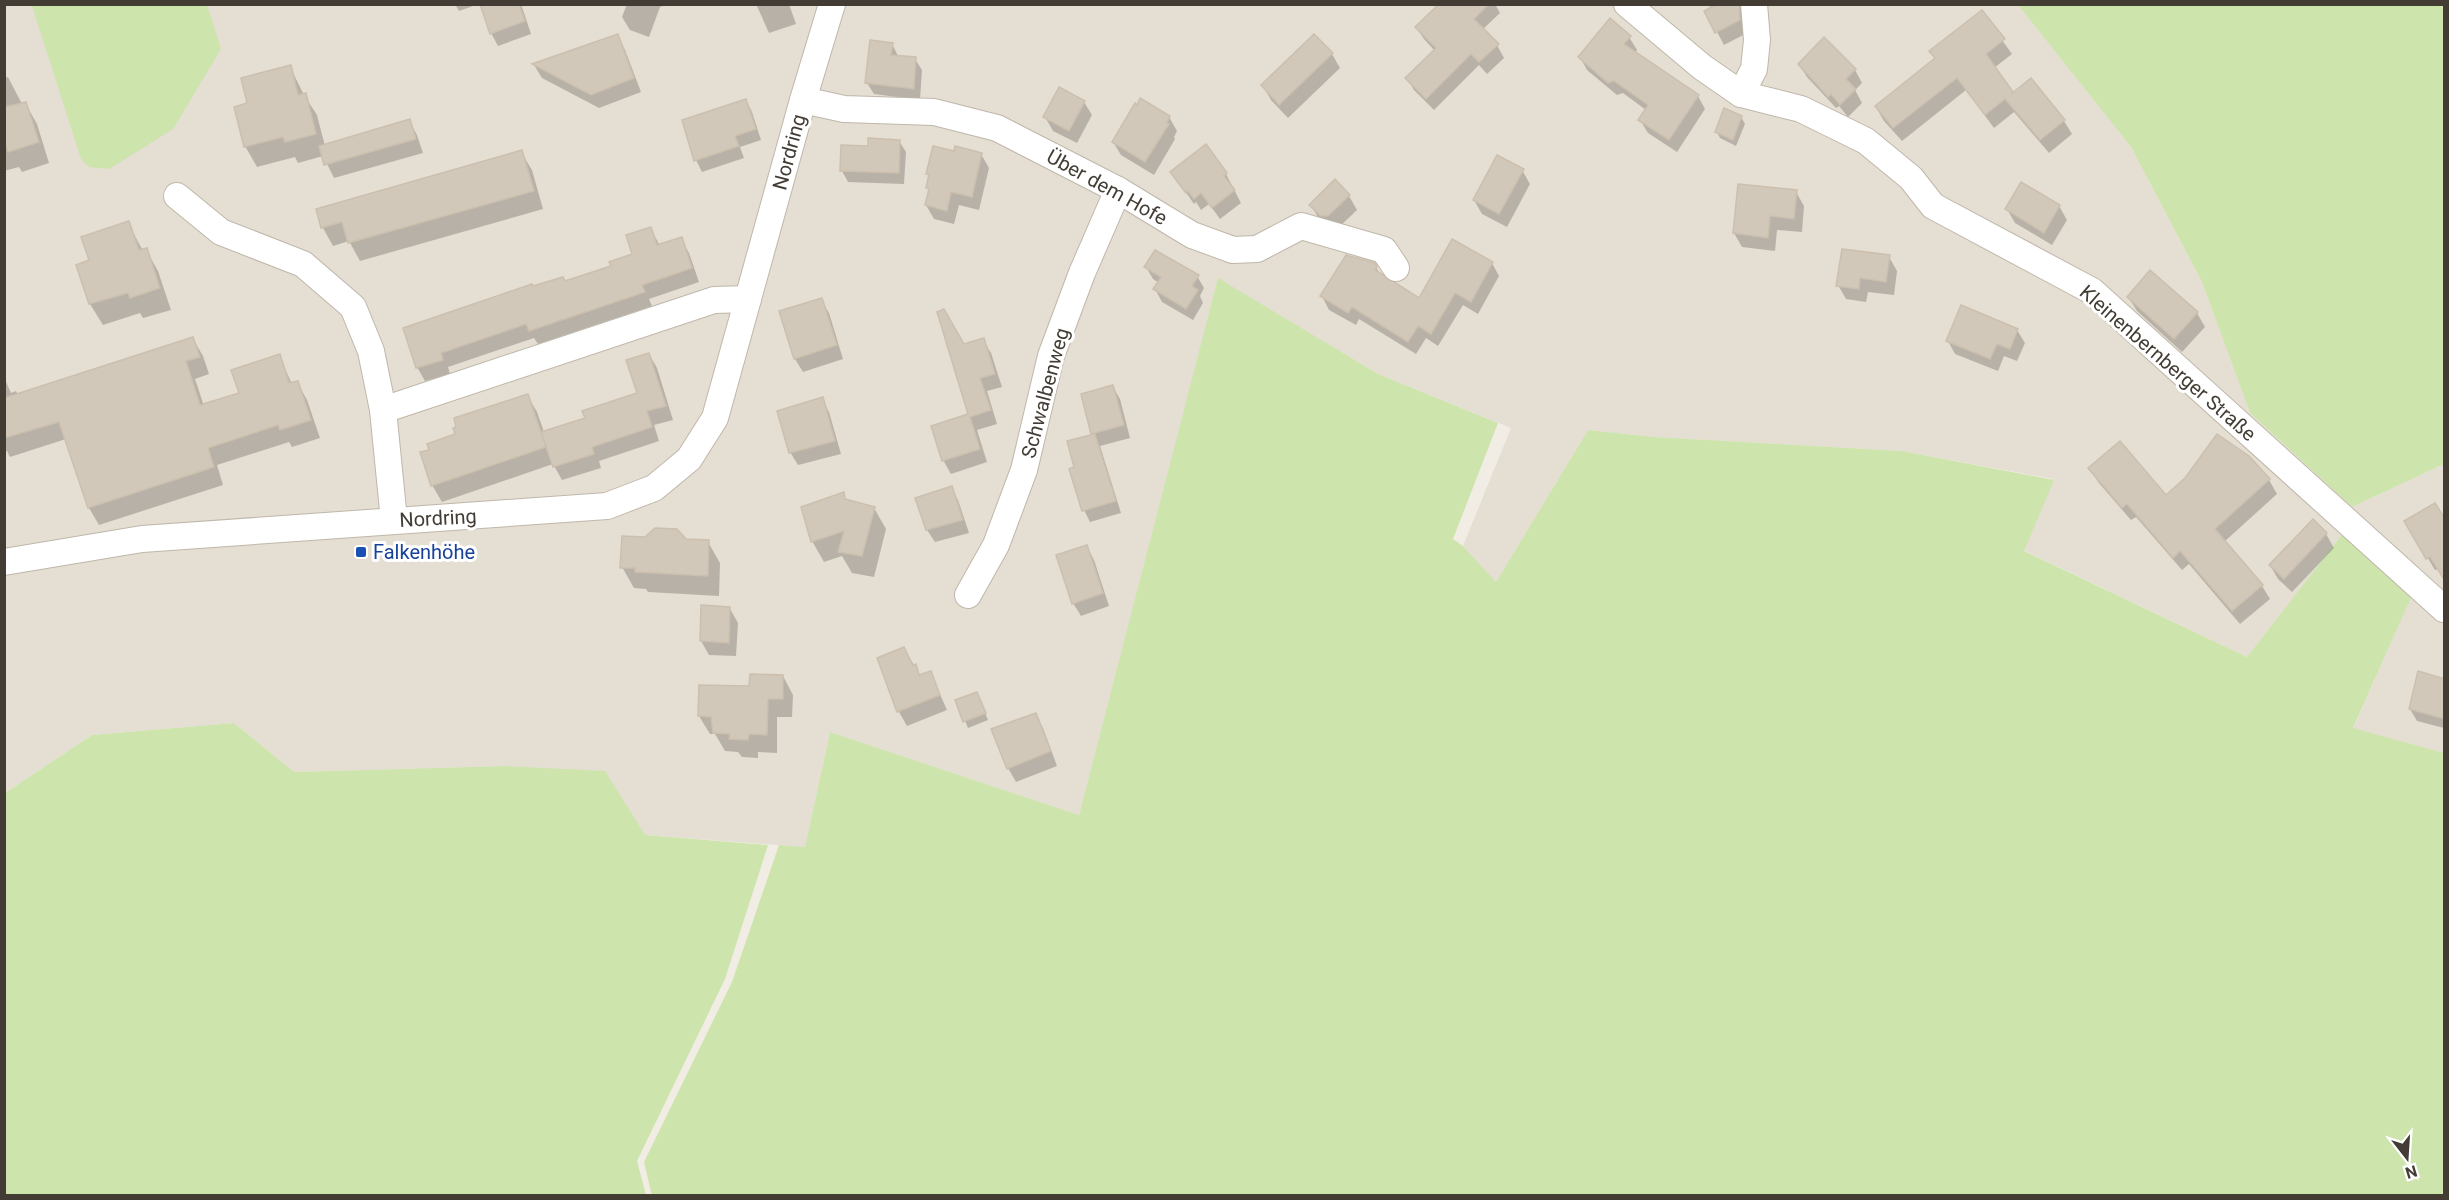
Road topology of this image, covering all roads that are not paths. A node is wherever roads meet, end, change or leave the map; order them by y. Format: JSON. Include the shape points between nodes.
{"nodes":[{"id":1,"x":832,"y":4,"type":"edge"},
{"id":2,"x":1627,"y":4,"type":"edge"},
{"id":3,"x":1754,"y":4,"type":"edge"},
{"id":4,"x":1741,"y":94,"type":"junction"},
{"id":5,"x":802,"y":100,"type":"junction"},
{"id":6,"x":1118,"y":190,"type":"junction"},
{"id":7,"x":177,"y":196,"type":"dead end"},
{"id":8,"x":1396,"y":268,"type":"dead end"},
{"id":9,"x":748,"y":299,"type":"junction"},
{"id":10,"x":383,"y":410,"type":"junction"},
{"id":11,"x":394,"y":520,"type":"junction"},
{"id":12,"x":4,"y":562,"type":"edge"},
{"id":13,"x":968,"y":595,"type":"dead end"},
{"id":14,"x":2445,"y":609,"type":"edge"}],
"edges":[{"from":1,"to":5,"type":"street","name":"Nordring"},
{"from":2,"to":4,"type":"street","name":"Kleinenbernberger Straße"},
{"from":3,"to":4,"type":"street","via":[[1754,69]]},
{"from":4,"to":14,"type":"street","name":"Kleinenbernberger Straße","via":[[1801,109],[1866,141],[1911,178],[1933,206],[2092,291]]},
{"from":5,"to":6,"type":"street","name":"Über dem Hofe","via":[[844,109],[934,112],[997,128]]},
{"from":5,"to":9,"type":"street","name":"Nordring"},
{"from":6,"to":8,"type":"street","name":"Über dem Hofe","via":[[1192,235],[1233,250],[1257,249],[1301,226],[1384,250]]},
{"from":6,"to":13,"type":"street","name":"Schwalbenweg","via":[[1051,356],[1024,470],[996,545]]},
{"from":7,"to":10,"type":"street","via":[[221,232],[303,264],[353,307],[371,351]]},
{"from":9,"to":10,"type":"street","via":[[714,300]]},
{"from":9,"to":11,"type":"street","name":"Nordring","via":[[715,418],[689,459],[654,488],[607,506]]},
{"from":10,"to":11,"type":"street"},
{"from":11,"to":12,"type":"street","name":"Nordring","via":[[142,539]]}]}
